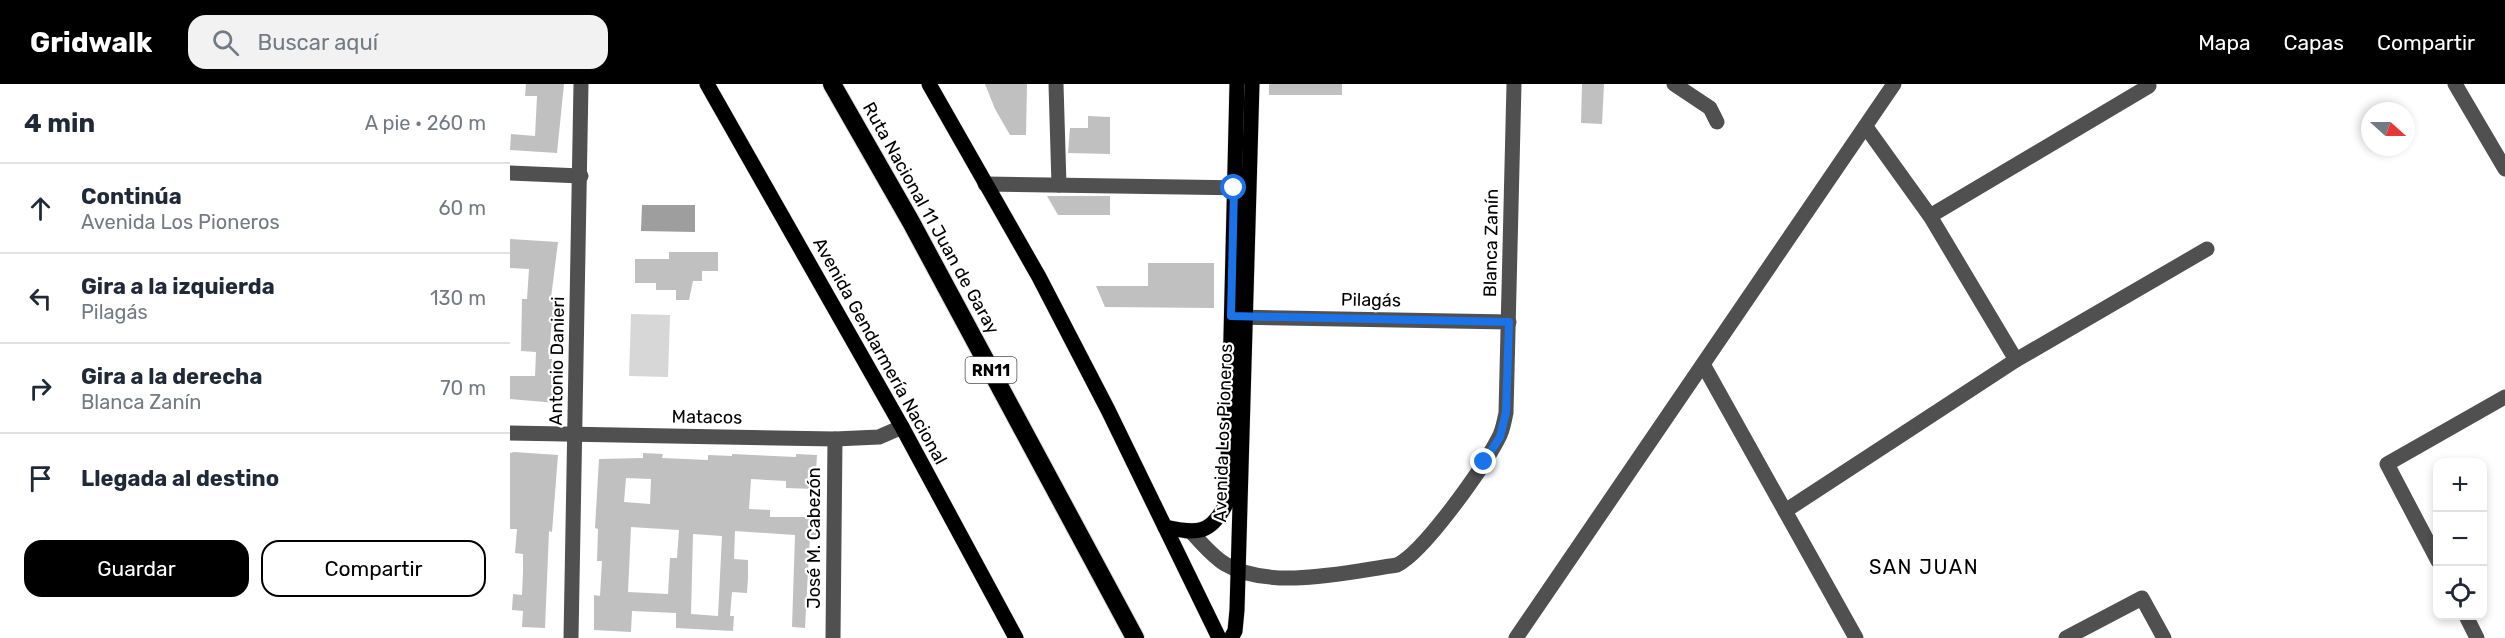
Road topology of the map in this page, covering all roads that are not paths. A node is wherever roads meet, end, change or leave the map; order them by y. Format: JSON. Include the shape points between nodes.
{"nodes":[{"id":1,"x":581,"y":84,"type":"edge"},
{"id":2,"x":707,"y":84,"type":"edge"},
{"id":3,"x":834,"y":84,"type":"edge"},
{"id":4,"x":929,"y":84,"type":"edge"},
{"id":5,"x":1056,"y":84,"type":"edge"},
{"id":6,"x":1237,"y":84,"type":"edge"},
{"id":7,"x":1252,"y":84,"type":"edge"},
{"id":8,"x":1514,"y":84,"type":"edge"},
{"id":9,"x":1674,"y":84,"type":"edge"},
{"id":10,"x":1894,"y":84,"type":"edge"},
{"id":11,"x":2148,"y":84,"type":"edge"},
{"id":12,"x":2455,"y":84,"type":"edge"},
{"id":13,"x":1717,"y":122,"type":"dead end"},
{"id":14,"x":1866,"y":127,"type":"junction"},
{"id":15,"x":2505,"y":170,"type":"edge"},
{"id":16,"x":510,"y":173,"type":"edge"},
{"id":17,"x":581,"y":176,"type":"junction"},
{"id":18,"x":985,"y":184,"type":"junction"},
{"id":19,"x":1059,"y":185,"type":"junction"},
{"id":20,"x":1242,"y":188,"type":"junction"},
{"id":21,"x":1930,"y":216,"type":"junction"},
{"id":22,"x":2207,"y":249,"type":"dead end"},
{"id":23,"x":1239,"y":317,"type":"junction"},
{"id":24,"x":1509,"y":322,"type":"junction"},
{"id":25,"x":2016,"y":360,"type":"junction"},
{"id":26,"x":1704,"y":366,"type":"junction"},
{"id":27,"x":2505,"y":397,"type":"edge"},
{"id":28,"x":902,"y":427,"type":"junction"},
{"id":29,"x":510,"y":433,"type":"edge"},
{"id":30,"x":575,"y":435,"type":"junction"},
{"id":31,"x":834,"y":439,"type":"junction"},
{"id":32,"x":1785,"y":511,"type":"junction"},
{"id":33,"x":1165,"y":527,"type":"junction"},
{"id":34,"x":1191,"y":532,"type":"junction"},
{"id":35,"x":2433,"y":551,"type":"edge"},
{"id":36,"x":1239,"y":570,"type":"junction"},
{"id":37,"x":2468,"y":620,"type":"edge"},
{"id":38,"x":571,"y":638,"type":"edge"},
{"id":39,"x":833,"y":638,"type":"edge"},
{"id":40,"x":1016,"y":638,"type":"edge"},
{"id":41,"x":1135,"y":638,"type":"edge"},
{"id":42,"x":1219,"y":638,"type":"edge"},
{"id":43,"x":1231,"y":638,"type":"edge"},
{"id":44,"x":1516,"y":638,"type":"edge"},
{"id":45,"x":1856,"y":638,"type":"edge"},
{"id":46,"x":2066,"y":638,"type":"edge"},
{"id":47,"x":2164,"y":638,"type":"edge"},
{"id":48,"x":2477,"y":638,"type":"edge"}],
"edges":[{"from":1,"to":17,"type":"street","name":"Antonio Danieri"},
{"from":2,"to":28,"type":"main road","name":"Avenida Gendarmería Nacional"},
{"from":3,"to":41,"type":"highway","name":"Ruta Nacional 11 Juan de Garay","number":"RN11"},
{"from":4,"to":18,"type":"main road"},
{"from":5,"to":19,"type":"street"},
{"from":6,"to":20,"type":"main road","name":"Avenida Los Pioneros"},
{"from":7,"to":20,"type":"main road","name":"Avenida Los Pioneros"},
{"from":8,"to":24,"type":"street","name":"Blanca Zanín"},
{"from":9,"to":13,"type":"street","via":[[1710,108]]},
{"from":10,"to":14,"type":"street"},
{"from":11,"to":21,"type":"street"},
{"from":12,"to":15,"type":"street"},
{"from":14,"to":21,"type":"street"},
{"from":14,"to":26,"type":"street"},
{"from":16,"to":17,"type":"street"},
{"from":17,"to":30,"type":"street","name":"Antonio Danieri"},
{"from":18,"to":19,"type":"street"},
{"from":18,"to":33,"type":"main road","via":[[1066,328]]},
{"from":19,"to":20,"type":"street"},
{"from":20,"to":23,"type":"main road","name":"Avenida Los Pioneros"},
{"from":21,"to":25,"type":"street"},
{"from":22,"to":25,"type":"street"},
{"from":23,"to":24,"type":"street","name":"Pilagás"},
{"from":23,"to":34,"type":"main road","name":"Avenida Los Pioneros","via":[[1227,502],[1209,527]]},
{"from":23,"to":36,"type":"main road","name":"Avenida Los Pioneros"},
{"from":24,"to":36,"type":"street","name":"Blanca Zanín","via":[[1506,412],[1500,437],[1409,559],[1397,565],[1275,578]]},
{"from":25,"to":32,"type":"street"},
{"from":26,"to":32,"type":"street"},
{"from":26,"to":44,"type":"street"},
{"from":27,"to":35,"type":"street","via":[[2387,464]]},
{"from":28,"to":31,"type":"street","name":"Matacos","via":[[879,437]]},
{"from":28,"to":40,"type":"main road","name":"Avenida Gendarmería Nacional"},
{"from":29,"to":30,"type":"street","name":"Matacos"},
{"from":30,"to":31,"type":"street","name":"Matacos"},
{"from":30,"to":38,"type":"street","name":"Antonio Danieri"},
{"from":31,"to":39,"type":"street","name":"José M. Cabezón"},
{"from":32,"to":45,"type":"street"},
{"from":33,"to":34,"type":"main road","name":"Avenida Los Pioneros"},
{"from":33,"to":42,"type":"main road"},
{"from":34,"to":36,"type":"street","name":"Blanca Zanín","via":[[1220,560]]},
{"from":36,"to":43,"type":"main road","name":"Avenida Los Pioneros","via":[[1238,610]]},
{"from":37,"to":48,"type":"street"},
{"from":46,"to":47,"type":"street","via":[[2142,598]]}]}
